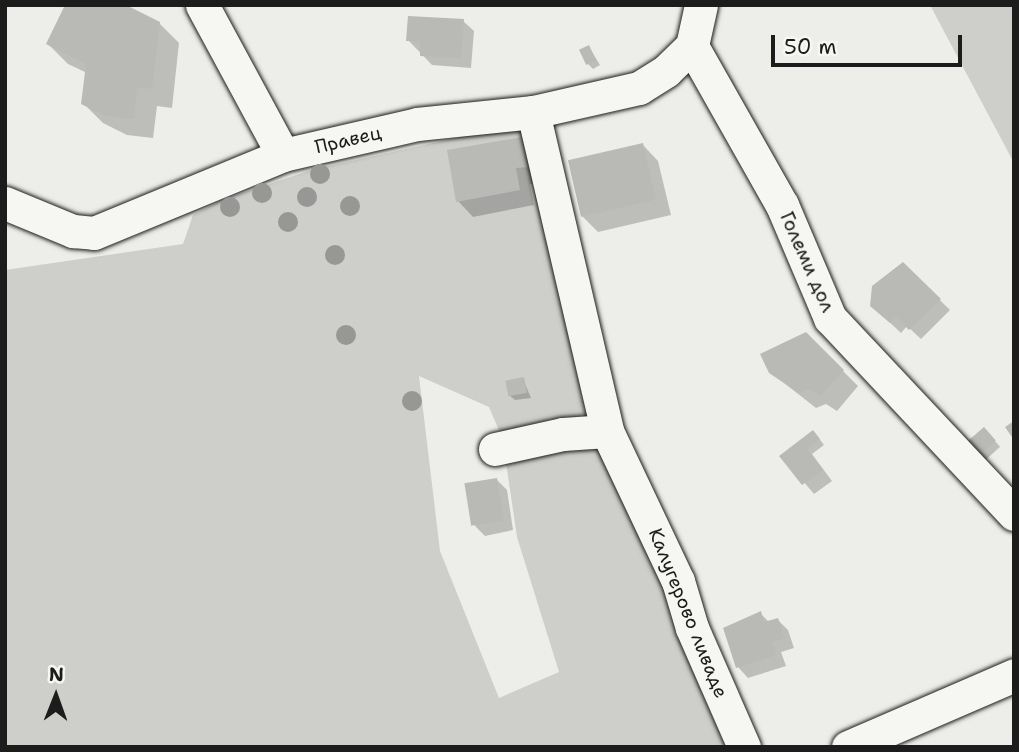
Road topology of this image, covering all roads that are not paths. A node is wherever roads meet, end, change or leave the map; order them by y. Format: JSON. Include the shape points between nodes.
{"nodes":[{"id":1,"x":202,"y":5,"type":"edge"},
{"id":2,"x":701,"y":5,"type":"edge"},
{"id":3,"x":692,"y":46,"type":"junction"},
{"id":4,"x":533,"y":112,"type":"junction"},
{"id":5,"x":283,"y":155,"type":"junction"},
{"id":6,"x":5,"y":203,"type":"edge"},
{"id":7,"x":607,"y":431,"type":"junction"},
{"id":8,"x":495,"y":449,"type":"dead end"},
{"id":9,"x":1014,"y":514,"type":"edge"},
{"id":10,"x":1014,"y":675,"type":"edge"},
{"id":11,"x":744,"y":747,"type":"edge"},
{"id":12,"x":848,"y":747,"type":"edge"}],
"edges":[{"from":1,"to":5,"type":"street"},
{"from":2,"to":3,"type":"street"},
{"from":3,"to":4,"type":"street","name":"Правец","via":[[652,83]]},
{"from":3,"to":9,"type":"street","name":"Големи дол","via":[[782,205],[830,318]]},
{"from":4,"to":5,"type":"street","name":"Правец","via":[[417,124]]},
{"from":4,"to":7,"type":"street","name":"Калугерово ливаде"},
{"from":5,"to":6,"type":"street","name":"Правец","via":[[94,233],[73,231]]},
{"from":7,"to":8,"type":"street","via":[[563,434]]},
{"from":7,"to":11,"type":"street","name":"Калугерово ливаде","via":[[678,581],[692,628]]},
{"from":10,"to":12,"type":"street"}]}
